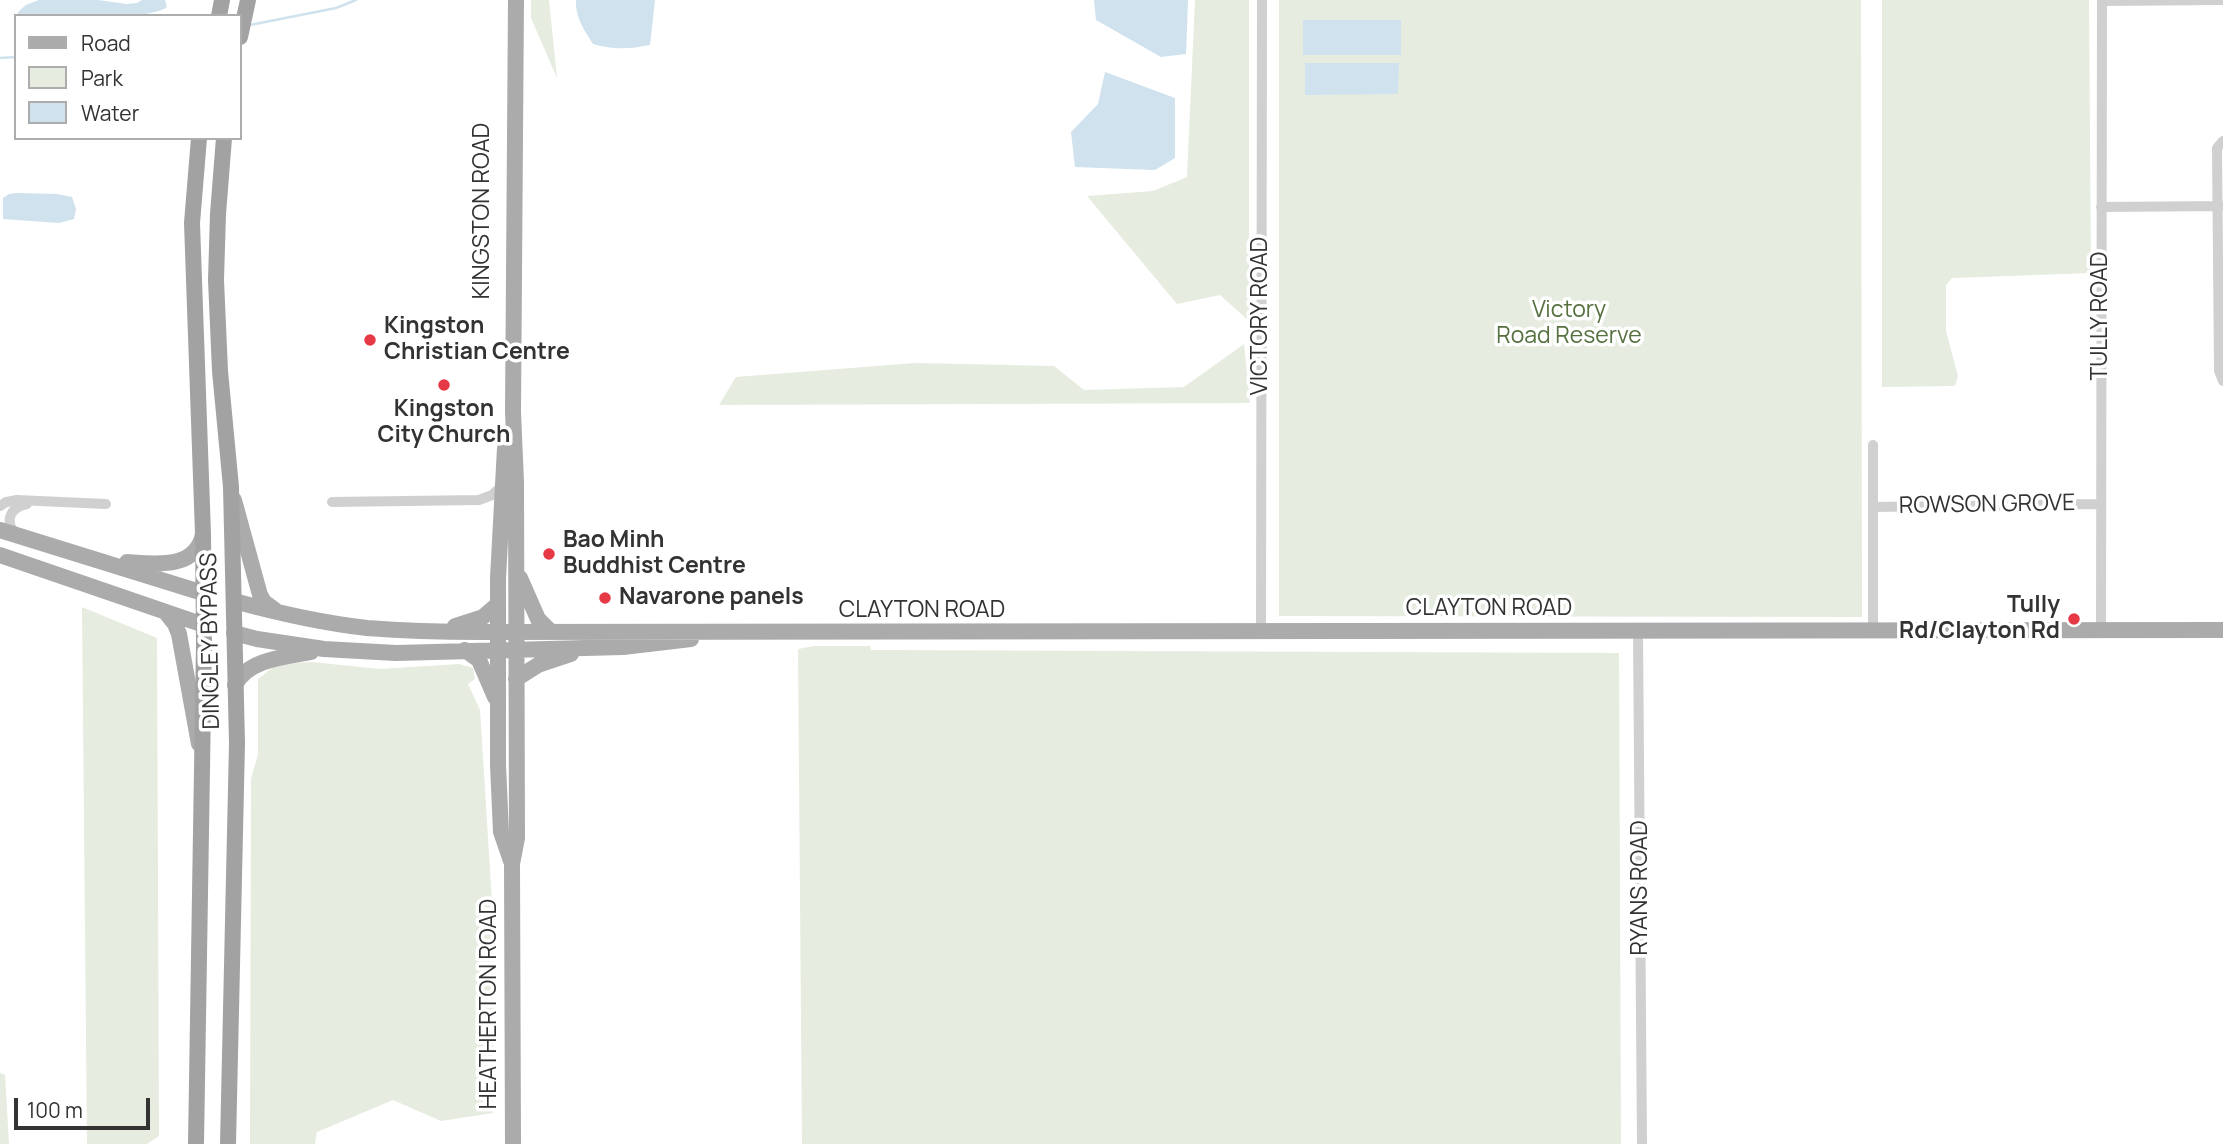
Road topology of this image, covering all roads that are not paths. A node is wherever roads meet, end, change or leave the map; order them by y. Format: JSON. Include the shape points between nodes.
{"nodes":[{"id":1,"x":507,"y":0,"type":"edge"},
{"id":2,"x":516,"y":0,"type":"edge"},
{"id":3,"x":1262,"y":0,"type":"edge"},
{"id":4,"x":2223,"y":0,"type":"edge"},
{"id":5,"x":2102,"y":1,"type":"edge"},
{"id":6,"x":247,"y":6,"type":"edge"},
{"id":7,"x":242,"y":28,"type":"edge"},
{"id":8,"x":199,"y":140,"type":"edge"},
{"id":9,"x":223,"y":140,"type":"edge"},
{"id":10,"x":2223,"y":141,"type":"edge"},
{"id":11,"x":2220,"y":206,"type":"edge"},
{"id":12,"x":2101,"y":208,"type":"junction"},
{"id":13,"x":2223,"y":381,"type":"edge"},
{"id":14,"x":1873,"y":445,"type":"dead end"},
{"id":15,"x":504,"y":485,"type":"junction"},
{"id":16,"x":231,"y":487,"type":"junction"},
{"id":17,"x":479,"y":500,"type":"junction"},
{"id":18,"x":37,"y":502,"type":"junction"},
{"id":19,"x":331,"y":502,"type":"dead end"},
{"id":20,"x":106,"y":503,"type":"dead end"},
{"id":21,"x":2100,"y":504,"type":"junction"},
{"id":22,"x":0,"y":506,"type":"edge"},
{"id":23,"x":1873,"y":507,"type":"junction"},
{"id":24,"x":501,"y":520,"type":"junction"},
{"id":25,"x":7,"y":532,"type":"edge"},
{"id":26,"x":203,"y":534,"type":"junction"},
{"id":27,"x":0,"y":555,"type":"edge"},
{"id":28,"x":100,"y":560,"type":"junction"},
{"id":29,"x":515,"y":562,"type":"junction"},
{"id":30,"x":203,"y":593,"type":"junction"},
{"id":31,"x":234,"y":601,"type":"junction"},
{"id":32,"x":498,"y":604,"type":"junction"},
{"id":33,"x":280,"y":613,"type":"junction"},
{"id":34,"x":167,"y":614,"type":"junction"},
{"id":35,"x":204,"y":625,"type":"junction"},
{"id":36,"x":1873,"y":630,"type":"junction"},
{"id":37,"x":2223,"y":630,"type":"edge"},
{"id":38,"x":431,"y":631,"type":"junction"},
{"id":39,"x":550,"y":631,"type":"junction"},
{"id":40,"x":2101,"y":631,"type":"junction"},
{"id":41,"x":498,"y":632,"type":"junction"},
{"id":42,"x":516,"y":632,"type":"junction"},
{"id":43,"x":1638,"y":632,"type":"junction"},
{"id":44,"x":234,"y":633,"type":"junction"},
{"id":45,"x":1261,"y":633,"type":"junction"},
{"id":46,"x":598,"y":642,"type":"junction"},
{"id":47,"x":324,"y":649,"type":"junction"},
{"id":48,"x":498,"y":649,"type":"junction"},
{"id":49,"x":516,"y":649,"type":"junction"},
{"id":50,"x":465,"y":650,"type":"junction"},
{"id":51,"x":516,"y":680,"type":"junction"},
{"id":52,"x":235,"y":685,"type":"junction"},
{"id":53,"x":499,"y":720,"type":"junction"},
{"id":54,"x":202,"y":753,"type":"junction"},
{"id":55,"x":512,"y":864,"type":"junction"},
{"id":56,"x":196,"y":1144,"type":"edge"},
{"id":57,"x":228,"y":1144,"type":"edge"},
{"id":58,"x":513,"y":1144,"type":"edge"},
{"id":59,"x":1642,"y":1144,"type":"edge"}],
"edges":[{"from":1,"to":15,"type":"main road","name":"KINGSTON ROAD"},
{"from":2,"to":29,"type":"main road","name":"KINGSTON ROAD"},
{"from":3,"to":45,"type":"street","name":"VICTORY ROAD"},
{"from":4,"to":5,"type":"street"},
{"from":5,"to":12,"type":"street","name":"TULLY ROAD"},
{"from":6,"to":7,"type":"highway"},
{"from":8,"to":26,"type":"highway","name":"DINGLEY BYPASS","via":[[192,223]]},
{"from":9,"to":16,"type":"highway","name":"DINGLEY BYPASS","via":[[216,280]]},
{"from":10,"to":11,"type":"street","via":[[2217,148]]},
{"from":11,"to":12,"type":"street"},
{"from":11,"to":13,"type":"street","via":[[2219,371]]},
{"from":12,"to":21,"type":"street","name":"TULLY ROAD"},
{"from":14,"to":23,"type":"street"},
{"from":15,"to":17,"type":"street"},
{"from":15,"to":24,"type":"main road","name":"KINGSTON ROAD"},
{"from":16,"to":31,"type":"highway","name":"DINGLEY BYPASS"},
{"from":16,"to":33,"type":"main road","via":[[260,595]]},
{"from":17,"to":19,"type":"street"},
{"from":17,"to":24,"type":"street","via":[[492,506]]},
{"from":18,"to":20,"type":"street"},
{"from":18,"to":22,"type":"street","via":[[13,500]]},
{"from":18,"to":25,"type":"street","via":[[12,511]]},
{"from":21,"to":23,"type":"street","name":"ROWSON GROVE"},
{"from":21,"to":40,"type":"street","name":"TULLY ROAD"},
{"from":23,"to":36,"type":"street"},
{"from":24,"to":32,"type":"main road","name":"KINGSTON ROAD"},
{"from":25,"to":28,"type":"main road"},
{"from":26,"to":28,"type":"main road","via":[[196,551],[176,562]]},
{"from":26,"to":30,"type":"highway","name":"DINGLEY BYPASS"},
{"from":27,"to":34,"type":"main road"},
{"from":28,"to":30,"type":"main road"},
{"from":29,"to":39,"type":"main road","via":[[534,613]]},
{"from":29,"to":42,"type":"main road","name":"KINGSTON ROAD"},
{"from":30,"to":31,"type":"highway"},
{"from":30,"to":35,"type":"highway","name":"DINGLEY BYPASS"},
{"from":31,"to":33,"type":"main road"},
{"from":31,"to":44,"type":"highway","name":"DINGLEY BYPASS"},
{"from":32,"to":38,"type":"main road","via":[[479,619]]},
{"from":32,"to":41,"type":"main road","name":"KINGSTON ROAD"},
{"from":33,"to":38,"type":"main road","via":[[367,628]]},
{"from":34,"to":35,"type":"main road"},
{"from":34,"to":54,"type":"main road","via":[[179,634]]},
{"from":35,"to":44,"type":"highway"},
{"from":35,"to":54,"type":"highway","name":"DINGLEY BYPASS"},
{"from":36,"to":40,"type":"main road","name":"CLAYTON ROAD"},
{"from":36,"to":43,"type":"main road","name":"CLAYTON ROAD"},
{"from":37,"to":40,"type":"main road","name":"CLAYTON ROAD"},
{"from":38,"to":41,"type":"main road","name":"CLAYTON ROAD"},
{"from":39,"to":42,"type":"main road","name":"CLAYTON ROAD"},
{"from":39,"to":46,"type":"main road","name":"CLAYTON ROAD"},
{"from":41,"to":42,"type":"main road","name":"CLAYTON ROAD"},
{"from":41,"to":48,"type":"main road","name":"HEATHERTON ROAD"},
{"from":42,"to":49,"type":"main road","name":"HEATHERTON ROAD"},
{"from":43,"to":45,"type":"main road","name":"CLAYTON ROAD"},
{"from":43,"to":59,"type":"street","name":"RYANS ROAD"},
{"from":44,"to":47,"type":"main road"},
{"from":44,"to":52,"type":"highway","name":"DINGLEY BYPASS"},
{"from":45,"to":46,"type":"main road","name":"CLAYTON ROAD","via":[[756,634],[656,644]]},
{"from":46,"to":49,"type":"main road","name":"CLAYTON ROAD"},
{"from":46,"to":51,"type":"main road","via":[[538,665]]},
{"from":47,"to":50,"type":"main road","name":"CLAYTON ROAD"},
{"from":47,"to":52,"type":"main road","via":[[253,667],[243,672]]},
{"from":48,"to":49,"type":"main road","name":"CLAYTON ROAD"},
{"from":48,"to":50,"type":"main road","name":"CLAYTON ROAD"},
{"from":48,"to":53,"type":"main road","name":"HEATHERTON ROAD"},
{"from":49,"to":51,"type":"main road","name":"HEATHERTON ROAD"},
{"from":50,"to":53,"type":"main road","via":[[476,656],[484,670]]},
{"from":51,"to":55,"type":"main road","name":"HEATHERTON ROAD","via":[[517,838]]},
{"from":52,"to":57,"type":"highway","name":"DINGLEY BYPASS"},
{"from":53,"to":55,"type":"main road","name":"HEATHERTON ROAD","via":[[501,832]]},
{"from":54,"to":56,"type":"highway","name":"DINGLEY BYPASS"},
{"from":55,"to":58,"type":"main road","name":"HEATHERTON ROAD"}]}
